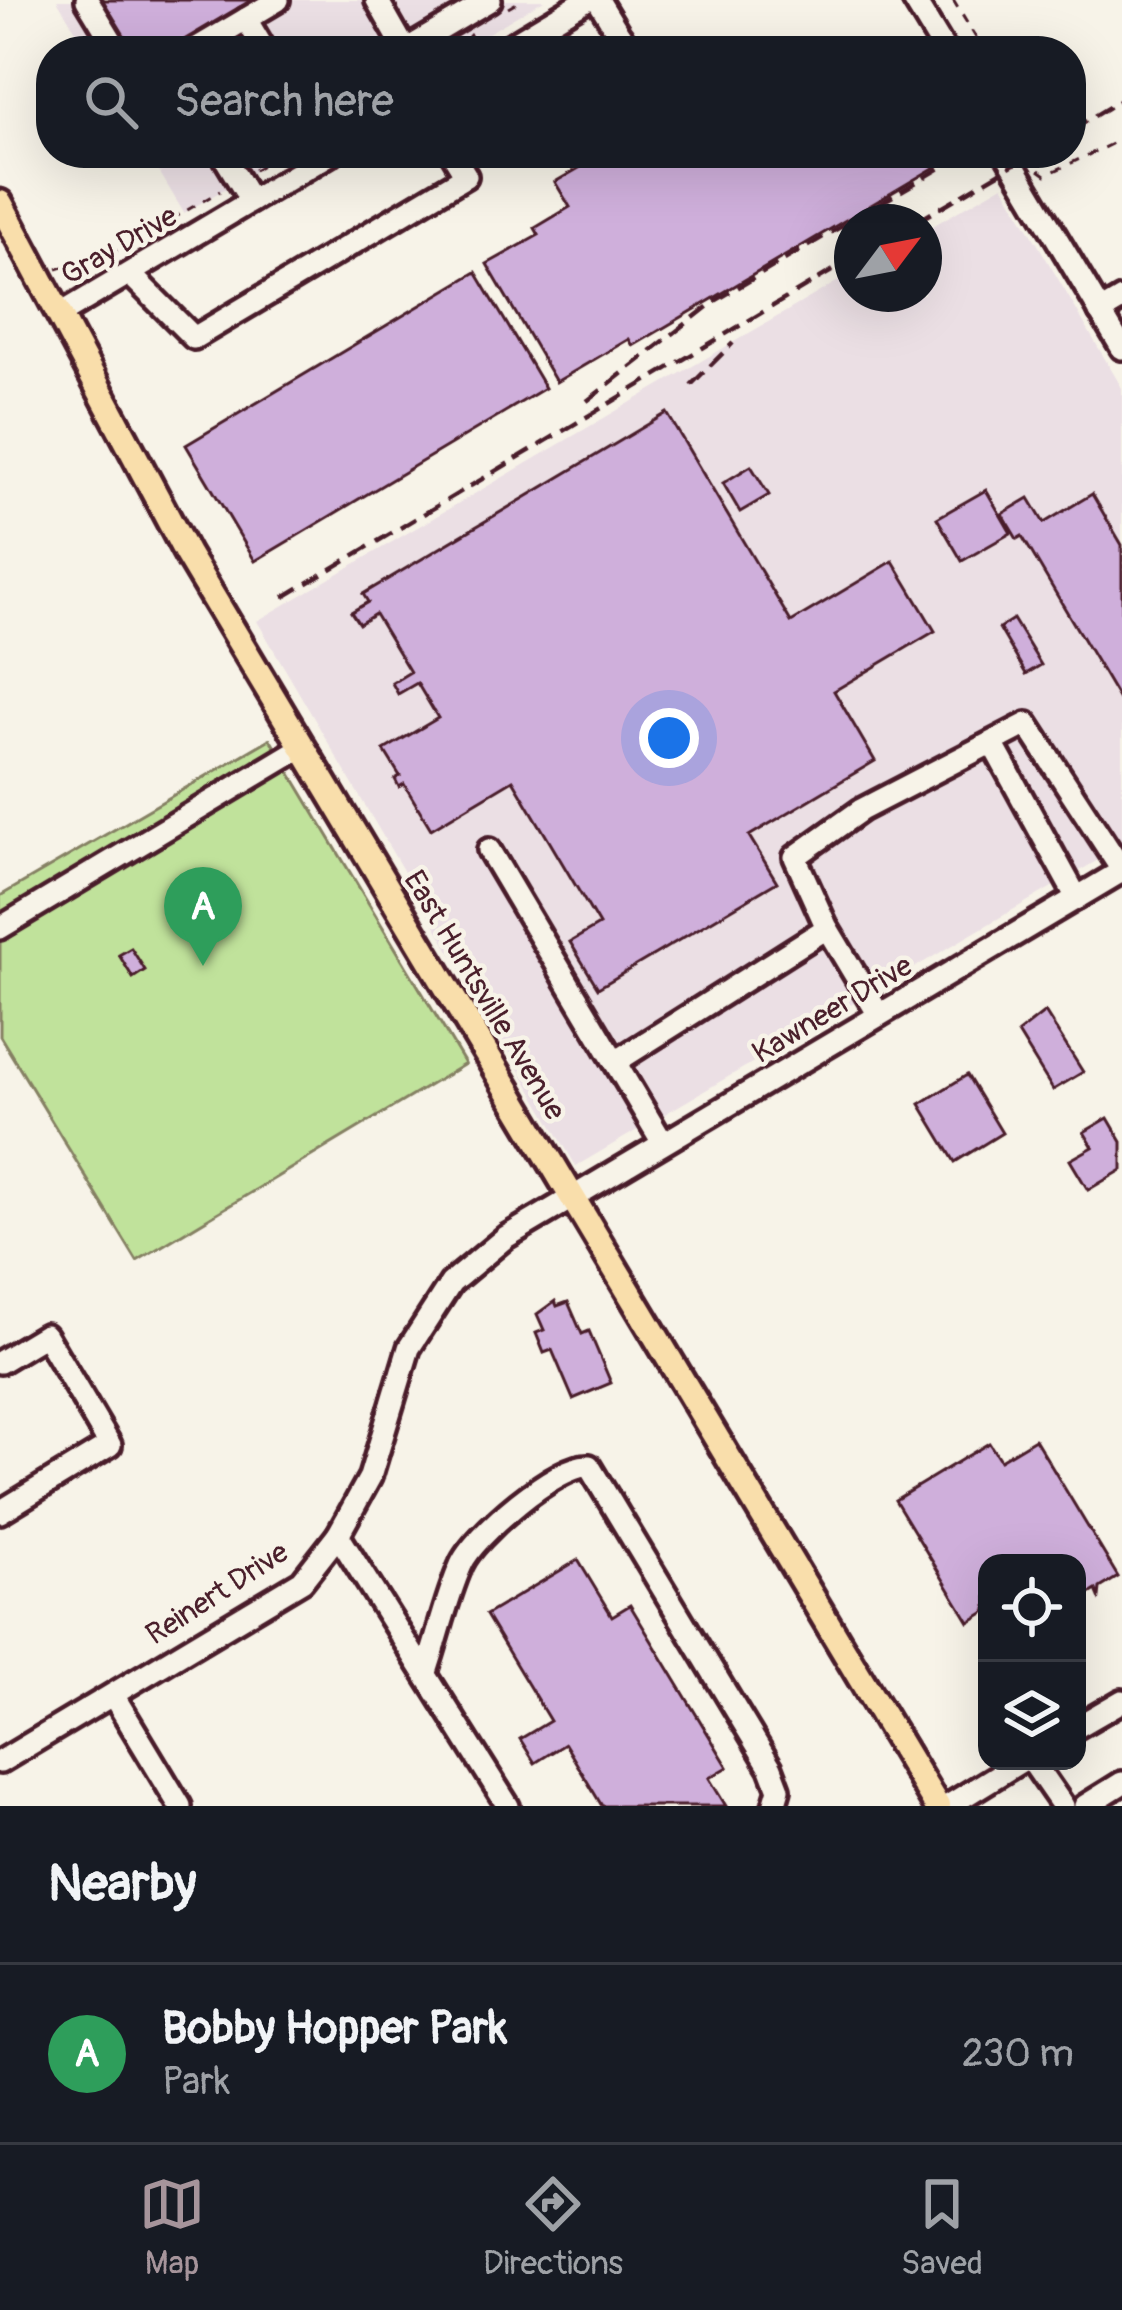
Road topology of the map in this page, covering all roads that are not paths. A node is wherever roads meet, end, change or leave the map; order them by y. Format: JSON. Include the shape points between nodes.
{"nodes":[{"id":1,"x":87,"y":0,"type":"edge"},
{"id":2,"x":278,"y":0,"type":"edge"},
{"id":3,"x":377,"y":0,"type":"edge"},
{"id":4,"x":490,"y":0,"type":"edge"},
{"id":5,"x":585,"y":0,"type":"edge"},
{"id":6,"x":598,"y":0,"type":"edge"},
{"id":7,"x":914,"y":0,"type":"edge"},
{"id":8,"x":246,"y":19,"type":"junction"},
{"id":9,"x":109,"y":36,"type":"edge"},
{"id":10,"x":217,"y":36,"type":"edge"},
{"id":11,"x":256,"y":36,"type":"edge"},
{"id":12,"x":397,"y":36,"type":"edge"},
{"id":13,"x":430,"y":36,"type":"edge"},
{"id":14,"x":526,"y":36,"type":"edge"},
{"id":15,"x":620,"y":36,"type":"edge"},
{"id":16,"x":936,"y":36,"type":"edge"},
{"id":17,"x":231,"y":168,"type":"edge"},
{"id":18,"x":307,"y":168,"type":"edge"},
{"id":19,"x":461,"y":168,"type":"edge"},
{"id":20,"x":1025,"y":168,"type":"edge"},
{"id":21,"x":251,"y":201,"type":"junction"},
{"id":22,"x":0,"y":203,"type":"edge"},
{"id":23,"x":130,"y":274,"type":"junction"},
{"id":24,"x":1122,"y":299,"type":"edge"},
{"id":25,"x":1100,"y":312,"type":"junction"},
{"id":26,"x":59,"y":315,"type":"junction"},
{"id":27,"x":1122,"y":348,"type":"edge"},
{"id":28,"x":992,"y":742,"type":"junction"},
{"id":29,"x":301,"y":748,"type":"junction"},
{"id":30,"x":489,"y":850,"type":"dead end"},
{"id":31,"x":1122,"y":871,"type":"edge"},
{"id":32,"x":1076,"y":898,"type":"junction"},
{"id":33,"x":0,"y":928,"type":"edge"},
{"id":34,"x":826,"y":928,"type":"junction"},
{"id":35,"x":879,"y":1015,"type":"junction"},
{"id":36,"x":616,"y":1061,"type":"junction"},
{"id":37,"x":663,"y":1144,"type":"junction"},
{"id":38,"x":572,"y":1198,"type":"junction"},
{"id":39,"x":0,"y":1362,"type":"edge"},
{"id":40,"x":0,"y":1512,"type":"edge"},
{"id":41,"x":338,"y":1535,"type":"junction"},
{"id":42,"x":426,"y":1672,"type":"junction"},
{"id":43,"x":113,"y":1695,"type":"junction"},
{"id":44,"x":1122,"y":1701,"type":"edge"},
{"id":45,"x":1086,"y":1722,"type":"edge"},
{"id":46,"x":0,"y":1762,"type":"edge"},
{"id":47,"x":1006,"y":1770,"type":"edge"},
{"id":48,"x":1038,"y":1770,"type":"edge"},
{"id":49,"x":1122,"y":1784,"type":"edge"},
{"id":50,"x":180,"y":1806,"type":"edge"},
{"id":51,"x":508,"y":1806,"type":"edge"},
{"id":52,"x":774,"y":1806,"type":"edge"},
{"id":53,"x":938,"y":1806,"type":"edge"},
{"id":54,"x":948,"y":1806,"type":"edge"},
{"id":55,"x":1063,"y":1806,"type":"edge"},
{"id":56,"x":1085,"y":1806,"type":"edge"}],
"edges":[{"from":1,"to":9,"type":"street"},
{"from":2,"to":8,"type":"street"},
{"from":3,"to":12,"type":"street"},
{"from":4,"to":13,"type":"street"},
{"from":5,"to":14,"type":"street"},
{"from":6,"to":15,"type":"street"},
{"from":7,"to":16,"type":"street"},
{"from":8,"to":10,"type":"street"},
{"from":8,"to":11,"type":"street"},
{"from":17,"to":21,"type":"street"},
{"from":18,"to":21,"type":"street","name":"Gray Drive"},
{"from":19,"to":23,"type":"street","via":[[466,176],[194,338]]},
{"from":20,"to":25,"type":"street"},
{"from":21,"to":23,"type":"street","name":"Gray Drive"},
{"from":22,"to":26,"type":"main road","name":"East Huntsville Avenue"},
{"from":23,"to":26,"type":"street","name":"Gray Drive"},
{"from":24,"to":25,"type":"street"},
{"from":25,"to":27,"type":"street"},
{"from":26,"to":29,"type":"main road","name":"East Huntsville Avenue"},
{"from":28,"to":31,"type":"street","via":[[1027,724]]},
{"from":28,"to":32,"type":"street"},
{"from":28,"to":34,"type":"street","via":[[861,810],[795,857]]},
{"from":29,"to":33,"type":"street"},
{"from":29,"to":38,"type":"main road","name":"East Huntsville Avenue"},
{"from":30,"to":36,"type":"street"},
{"from":31,"to":32,"type":"street","name":"Kawneer Drive"},
{"from":32,"to":35,"type":"street","name":"Kawneer Drive"},
{"from":34,"to":35,"type":"street"},
{"from":34,"to":36,"type":"street"},
{"from":35,"to":37,"type":"street","name":"Kawneer Drive"},
{"from":36,"to":37,"type":"street"},
{"from":37,"to":38,"type":"street","name":"Kawneer Drive"},
{"from":38,"to":41,"type":"street","name":"Reinert Drive","via":[[506,1237],[452,1283],[409,1348],[370,1478]]},
{"from":38,"to":53,"type":"main road","name":"East Huntsville Avenue"},
{"from":39,"to":40,"type":"street","via":[[45,1335],[110,1445]]},
{"from":41,"to":42,"type":"street"},
{"from":41,"to":43,"type":"street","name":"Reinert Drive","via":[[302,1581]]},
{"from":42,"to":51,"type":"street"},
{"from":42,"to":52,"type":"street","via":[[462,1560],[555,1477],[589,1466],[771,1768],[779,1789]]},
{"from":43,"to":46,"type":"street","name":"Reinert Drive"},
{"from":43,"to":50,"type":"street"},
{"from":44,"to":45,"type":"street"},
{"from":47,"to":54,"type":"street"},
{"from":48,"to":55,"type":"street"},
{"from":49,"to":56,"type":"street"}]}
